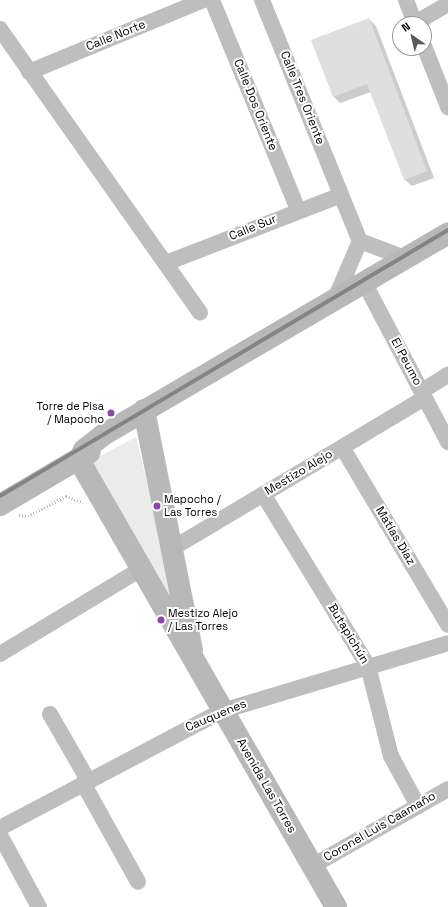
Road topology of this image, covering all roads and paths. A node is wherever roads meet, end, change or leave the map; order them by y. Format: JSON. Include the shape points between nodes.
{"nodes":[{"id":1,"x":204,"y":0,"type":"edge"},
{"id":2,"x":212,"y":0,"type":"edge"},
{"id":3,"x":262,"y":0,"type":"edge"},
{"id":4,"x":406,"y":0,"type":"edge"},
{"id":5,"x":448,"y":4,"type":"edge"},
{"id":6,"x":412,"y":16,"type":"edge"},
{"id":7,"x":427,"y":16,"type":"edge"},
{"id":8,"x":0,"y":28,"type":"edge"},
{"id":9,"x":428,"y":56,"type":"edge"},
{"id":10,"x":29,"y":72,"type":"junction"},
{"id":11,"x":448,"y":107,"type":"edge"},
{"id":12,"x":341,"y":195,"type":"junction"},
{"id":13,"x":298,"y":210,"type":"junction"},
{"id":14,"x":448,"y":233,"type":"edge"},
{"id":15,"x":360,"y":241,"type":"junction"},
{"id":16,"x":405,"y":258,"type":"junction"},
{"id":17,"x":166,"y":263,"type":"junction"},
{"id":18,"x":364,"y":282,"type":"junction"},
{"id":19,"x":335,"y":299,"type":"junction"},
{"id":20,"x":200,"y":312,"type":"dead end"},
{"id":21,"x":448,"y":375,"type":"edge"},
{"id":22,"x":424,"y":394,"type":"junction"},
{"id":23,"x":144,"y":410,"type":"junction"},
{"id":24,"x":103,"y":435,"type":"junction"},
{"id":25,"x":448,"y":442,"type":"edge"},
{"id":26,"x":342,"y":447,"type":"junction"},
{"id":27,"x":79,"y":460,"type":"junction"},
{"id":28,"x":0,"y":488,"type":"edge"},
{"id":29,"x":263,"y":494,"type":"junction"},
{"id":30,"x":0,"y":506,"type":"edge"},
{"id":31,"x":173,"y":548,"type":"junction"},
{"id":32,"x":139,"y":570,"type":"junction"},
{"id":33,"x":448,"y":625,"type":"edge"},
{"id":34,"x":448,"y":643,"type":"edge"},
{"id":35,"x":0,"y":654,"type":"edge"},
{"id":36,"x":195,"y":665,"type":"junction"},
{"id":37,"x":368,"y":666,"type":"junction"},
{"id":38,"x":222,"y":711,"type":"junction"},
{"id":39,"x":50,"y":714,"type":"dead end"},
{"id":40,"x":85,"y":782,"type":"junction"},
{"id":41,"x":448,"y":789,"type":"edge"},
{"id":42,"x":418,"y":806,"type":"junction"},
{"id":43,"x":1,"y":826,"type":"edge"},
{"id":44,"x":312,"y":866,"type":"junction"},
{"id":45,"x":138,"y":882,"type":"dead end"},
{"id":46,"x":39,"y":907,"type":"edge"},
{"id":47,"x":336,"y":907,"type":"edge"}],
"edges":[{"from":1,"to":10,"type":"street","name":"Calle Norte"},
{"from":2,"to":13,"type":"street","name":"Calle Dos Oriente"},
{"from":3,"to":12,"type":"street","name":"Calle Tres Oriente"},
{"from":4,"to":6,"type":"street"},
{"from":5,"to":7,"type":"street"},
{"from":8,"to":10,"type":"street"},
{"from":9,"to":11,"type":"street"},
{"from":10,"to":17,"type":"street"},
{"from":12,"to":13,"type":"street","name":"Calle Sur"},
{"from":12,"to":15,"type":"street","name":"Calle Tres Oriente"},
{"from":13,"to":17,"type":"street","name":"Calle Sur"},
{"from":14,"to":16,"type":"main road"},
{"from":15,"to":16,"type":"street"},
{"from":15,"to":19,"type":"street"},
{"from":16,"to":18,"type":"main road"},
{"from":17,"to":20,"type":"street"},
{"from":18,"to":19,"type":"main road"},
{"from":18,"to":22,"type":"street","name":"El Peumo"},
{"from":19,"to":23,"type":"main road"},
{"from":21,"to":22,"type":"street","name":"Mestizo Alejo"},
{"from":22,"to":25,"type":"street","name":"El Peumo"},
{"from":22,"to":26,"type":"street","name":"Mestizo Alejo"},
{"from":23,"to":24,"type":"main road"},
{"from":23,"to":31,"type":"main road","name":"Avenida Las Torres"},
{"from":24,"to":27,"type":"main road"},
{"from":24,"to":28,"type":"main road","via":[[83,440]]},
{"from":26,"to":29,"type":"street","name":"Mestizo Alejo"},
{"from":26,"to":33,"type":"street","name":"Matías Díaz"},
{"from":27,"to":30,"type":"main road"},
{"from":27,"to":32,"type":"main road","name":"Avenida Las Torres"},
{"from":29,"to":31,"type":"street","name":"Mestizo Alejo"},
{"from":29,"to":37,"type":"street","name":"Butapichún"},
{"from":31,"to":36,"type":"main road","name":"Avenida Las Torres"},
{"from":32,"to":35,"type":"street"},
{"from":32,"to":36,"type":"main road","name":"Avenida Las Torres"},
{"from":34,"to":37,"type":"street","name":"Cauquenes"},
{"from":36,"to":38,"type":"main road","name":"Avenida Las Torres"},
{"from":37,"to":38,"type":"street","name":"Cauquenes"},
{"from":37,"to":42,"type":"street","name":"Butapichún","via":[[391,756]]},
{"from":38,"to":40,"type":"street","name":"Cauquenes"},
{"from":38,"to":44,"type":"main road","name":"Avenida Las Torres"},
{"from":39,"to":40,"type":"street"},
{"from":40,"to":43,"type":"street","name":"Cauquenes"},
{"from":40,"to":45,"type":"street"},
{"from":41,"to":42,"type":"street","name":"Coronel Luis Caamaño"},
{"from":42,"to":44,"type":"street","name":"Coronel Luis Caamaño"},
{"from":43,"to":46,"type":"street"},
{"from":44,"to":47,"type":"main road","name":"Avenida Las Torres"}]}
